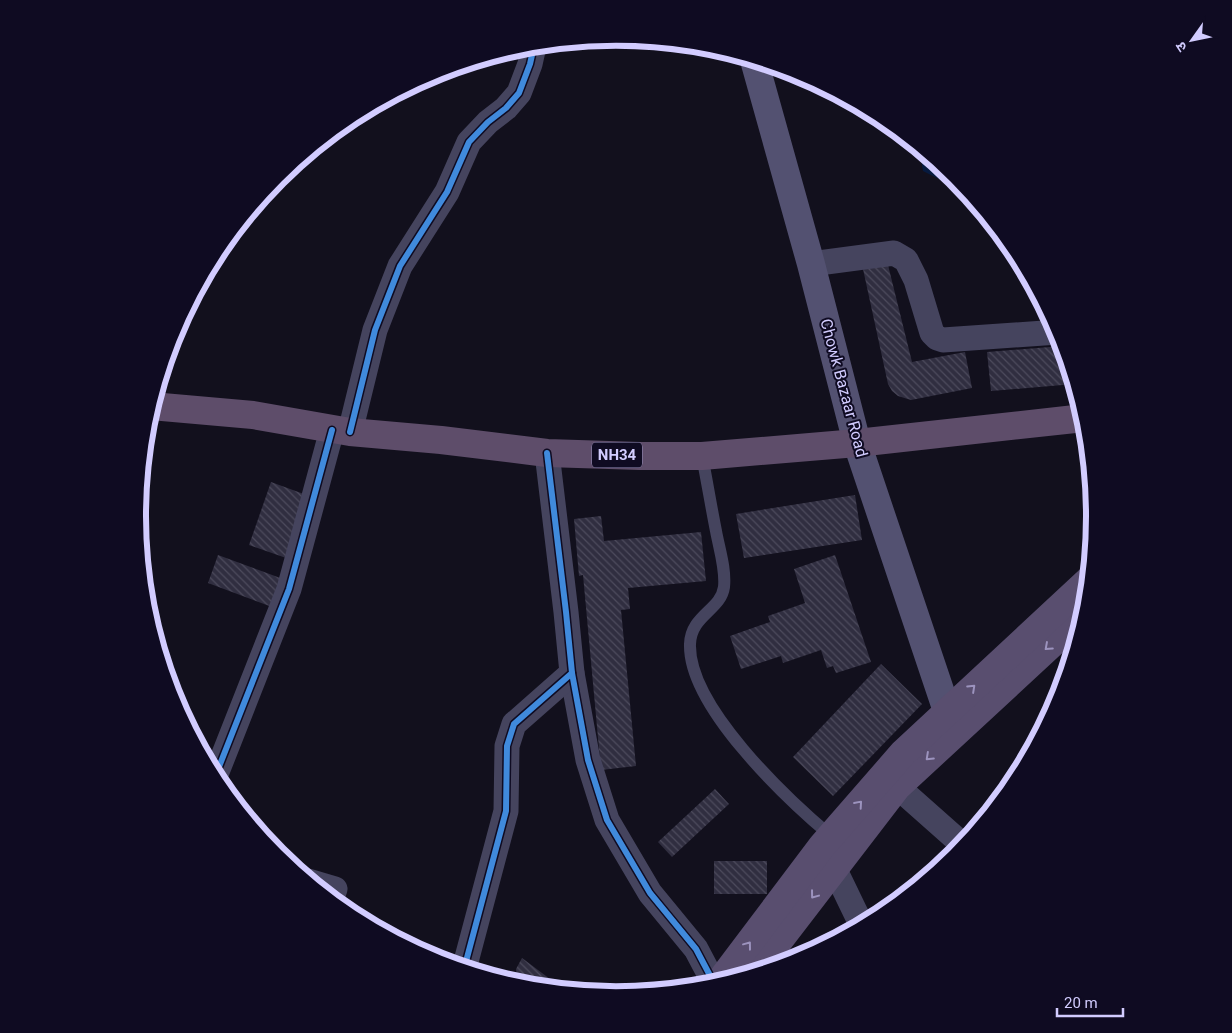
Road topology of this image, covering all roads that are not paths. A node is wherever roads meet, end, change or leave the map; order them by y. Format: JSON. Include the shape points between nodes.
{"nodes":[{"id":1,"x":532,"y":54,"type":"edge"},
{"id":2,"x":756,"y":68,"type":"edge"},
{"id":3,"x":812,"y":264,"type":"junction"},
{"id":4,"x":1048,"y":333,"type":"edge"},
{"id":5,"x":159,"y":407,"type":"edge"},
{"id":6,"x":1076,"y":419,"type":"edge"},
{"id":7,"x":341,"y":431,"type":"junction"},
{"id":8,"x":857,"y":443,"type":"junction"},
{"id":9,"x":547,"y":453,"type":"junction"},
{"id":10,"x":702,"y":456,"type":"junction"},
{"id":11,"x":1080,"y":588,"type":"edge"},
{"id":12,"x":1073,"y":623,"type":"edge"},
{"id":13,"x":572,"y":672,"type":"junction"},
{"id":14,"x":947,"y":712,"type":"junction"},
{"id":15,"x":219,"y":768,"type":"edge"},
{"id":16,"x":891,"y":781,"type":"junction"},
{"id":17,"x":957,"y":841,"type":"edge"},
{"id":18,"x":826,"y":853,"type":"junction"},
{"id":19,"x":325,"y":886,"type":"edge"},
{"id":20,"x":333,"y":892,"type":"edge"},
{"id":21,"x":859,"y":919,"type":"edge"},
{"id":22,"x":466,"y":962,"type":"edge"},
{"id":23,"x":760,"y":964,"type":"edge"},
{"id":24,"x":724,"y":974,"type":"edge"},
{"id":25,"x":712,"y":977,"type":"edge"}],
"edges":[{"from":1,"to":7,"type":"street","via":[[519,93],[469,142],[447,192],[400,266]]},
{"from":2,"to":3,"type":"main road","name":"Chowk Bazaar Road"},
{"from":3,"to":4,"type":"street","via":[[894,253],[906,260],[916,280],[932,333],[943,340]]},
{"from":3,"to":8,"type":"main road","name":"Chowk Bazaar Road"},
{"from":5,"to":7,"type":"highway","number":"NH34","via":[[252,415]]},
{"from":6,"to":8,"type":"highway","number":"NH34"},
{"from":7,"to":9,"type":"highway","number":"NH34"},
{"from":7,"to":15,"type":"street","via":[[288,589]]},
{"from":8,"to":10,"type":"highway","number":"NH34"},
{"from":8,"to":14,"type":"main road","name":"Chowk Bazaar Road"},
{"from":9,"to":10,"type":"highway","number":"NH34"},
{"from":9,"to":13,"type":"street"},
{"from":10,"to":18,"type":"lane","via":[[723,565],[724,588],[718,602],[692,630],[690,645],[694,668],[708,700]]},
{"from":14,"to":11,"type":"main road","one_way":true},
{"from":12,"to":16,"type":"main road","one_way":true},
{"from":13,"to":22,"type":"street","via":[[514,724],[507,746],[506,811]]},
{"from":13,"to":25,"type":"street","via":[[588,760],[607,820],[650,893],[696,949]]},
{"from":14,"to":16,"type":"main road","via":[[903,753]]},
{"from":16,"to":17,"type":"street"},
{"from":16,"to":18,"type":"main road"},
{"from":18,"to":21,"type":"street"},
{"from":18,"to":23,"type":"main road","one_way":true},
{"from":24,"to":18,"type":"main road","one_way":true},
{"from":19,"to":20,"type":"street","via":[[334,889]]}]}
